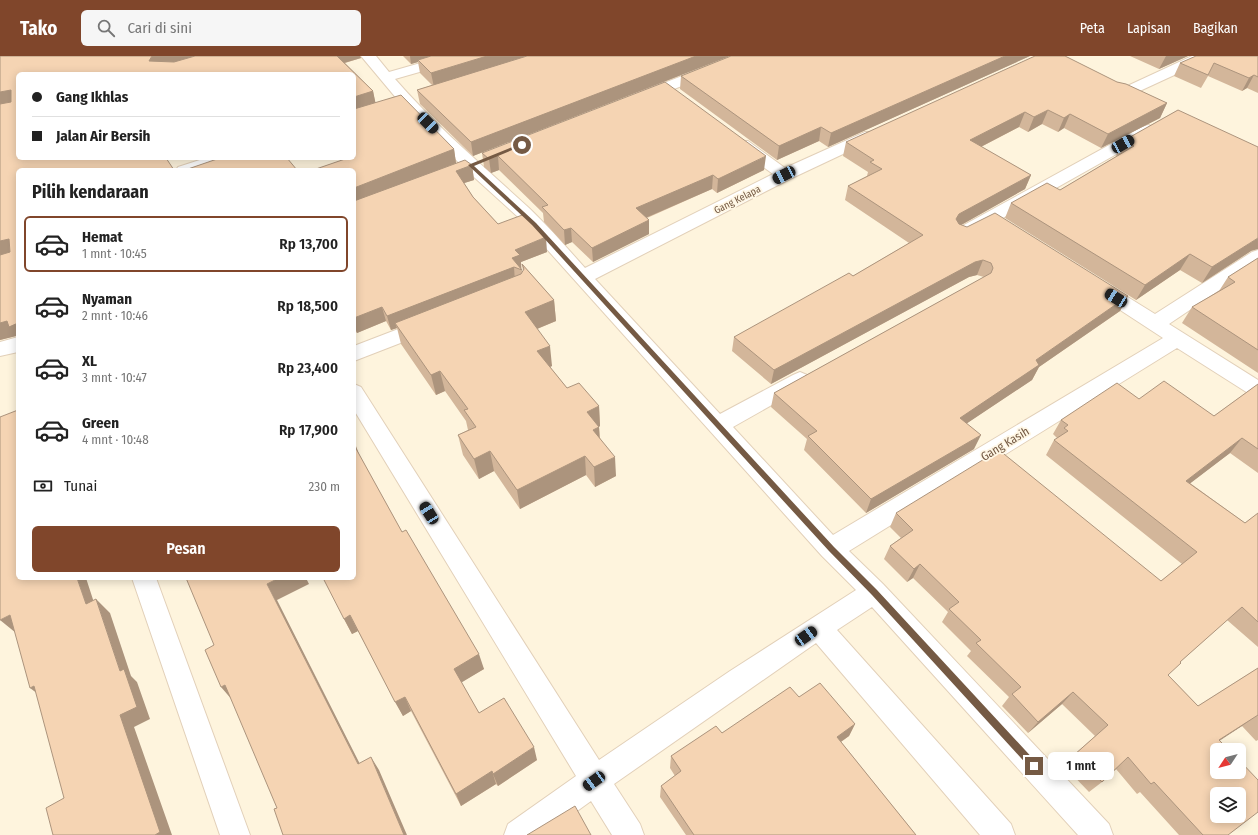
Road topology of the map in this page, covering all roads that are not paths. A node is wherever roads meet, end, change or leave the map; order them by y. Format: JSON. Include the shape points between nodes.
{"nodes":[{"id":1,"x":368,"y":56,"type":"edge"},
{"id":2,"x":460,"y":56,"type":"edge"},
{"id":3,"x":748,"y":56,"type":"edge"},
{"id":4,"x":1204,"y":56,"type":"edge"},
{"id":5,"x":387,"y":77,"type":"junction"},
{"id":6,"x":1095,"y":81,"type":"edge"},
{"id":7,"x":629,"y":102,"type":"edge"},
{"id":8,"x":1163,"y":122,"type":"edge"},
{"id":9,"x":886,"y":128,"type":"edge"},
{"id":10,"x":728,"y":133,"type":"edge"},
{"id":11,"x":216,"y":160,"type":"edge"},
{"id":12,"x":190,"y":168,"type":"edge"},
{"id":13,"x":784,"y":175,"type":"junction"},
{"id":14,"x":989,"y":218,"type":"junction"},
{"id":15,"x":1009,"y":231,"type":"edge"},
{"id":16,"x":961,"y":234,"type":"edge"},
{"id":17,"x":1258,"y":256,"type":"edge"},
{"id":18,"x":584,"y":277,"type":"junction"},
{"id":19,"x":1083,"y":277,"type":"edge"},
{"id":20,"x":442,"y":319,"type":"edge"},
{"id":21,"x":1156,"y":323,"type":"junction"},
{"id":22,"x":1178,"y":338,"type":"junction"},
{"id":23,"x":16,"y":345,"type":"edge"},
{"id":24,"x":0,"y":349,"type":"edge"},
{"id":25,"x":356,"y":353,"type":"edge"},
{"id":26,"x":816,"y":371,"type":"edge"},
{"id":27,"x":1258,"y":390,"type":"edge"},
{"id":28,"x":356,"y":395,"type":"edge"},
{"id":29,"x":718,"y":425,"type":"junction"},
{"id":30,"x":832,"y":549,"type":"junction"},
{"id":31,"x":145,"y":580,"type":"edge"},
{"id":32,"x":874,"y":592,"type":"junction"},
{"id":33,"x":818,"y":627,"type":"junction"},
{"id":34,"x":594,"y":781,"type":"junction"},
{"id":35,"x":235,"y":835,"type":"edge"},
{"id":36,"x":519,"y":835,"type":"edge"},
{"id":37,"x":629,"y":835,"type":"edge"},
{"id":38,"x":1000,"y":835,"type":"edge"},
{"id":39,"x":1098,"y":835,"type":"edge"}],
"edges":[{"from":1,"to":5,"type":"street"},
{"from":2,"to":5,"type":"street"},
{"from":3,"to":7,"type":"street","via":[[671,92]]},
{"from":4,"to":6,"type":"street","via":[[1123,93]]},
{"from":5,"to":18,"type":"street","via":[[407,102],[524,213]]},
{"from":8,"to":14,"type":"street"},
{"from":9,"to":13,"type":"street","name":"Gang Kelapa"},
{"from":10,"to":13,"type":"street"},
{"from":11,"to":12,"type":"street"},
{"from":13,"to":18,"type":"street","name":"Gang Kelapa"},
{"from":14,"to":15,"type":"street"},
{"from":14,"to":16,"type":"street"},
{"from":17,"to":21,"type":"street"},
{"from":18,"to":29,"type":"street"},
{"from":19,"to":21,"type":"street"},
{"from":20,"to":25,"type":"street"},
{"from":21,"to":22,"type":"street"},
{"from":22,"to":27,"type":"street"},
{"from":22,"to":30,"type":"street","name":"Gang Kasih"},
{"from":23,"to":24,"type":"street"},
{"from":26,"to":29,"type":"street"},
{"from":28,"to":34,"type":"street"},
{"from":29,"to":30,"type":"street"},
{"from":30,"to":32,"type":"street"},
{"from":31,"to":35,"type":"street"},
{"from":32,"to":33,"type":"street"},
{"from":32,"to":39,"type":"street"},
{"from":33,"to":34,"type":"street"},
{"from":33,"to":38,"type":"street"},
{"from":34,"to":36,"type":"street"},
{"from":34,"to":37,"type":"street"}]}
